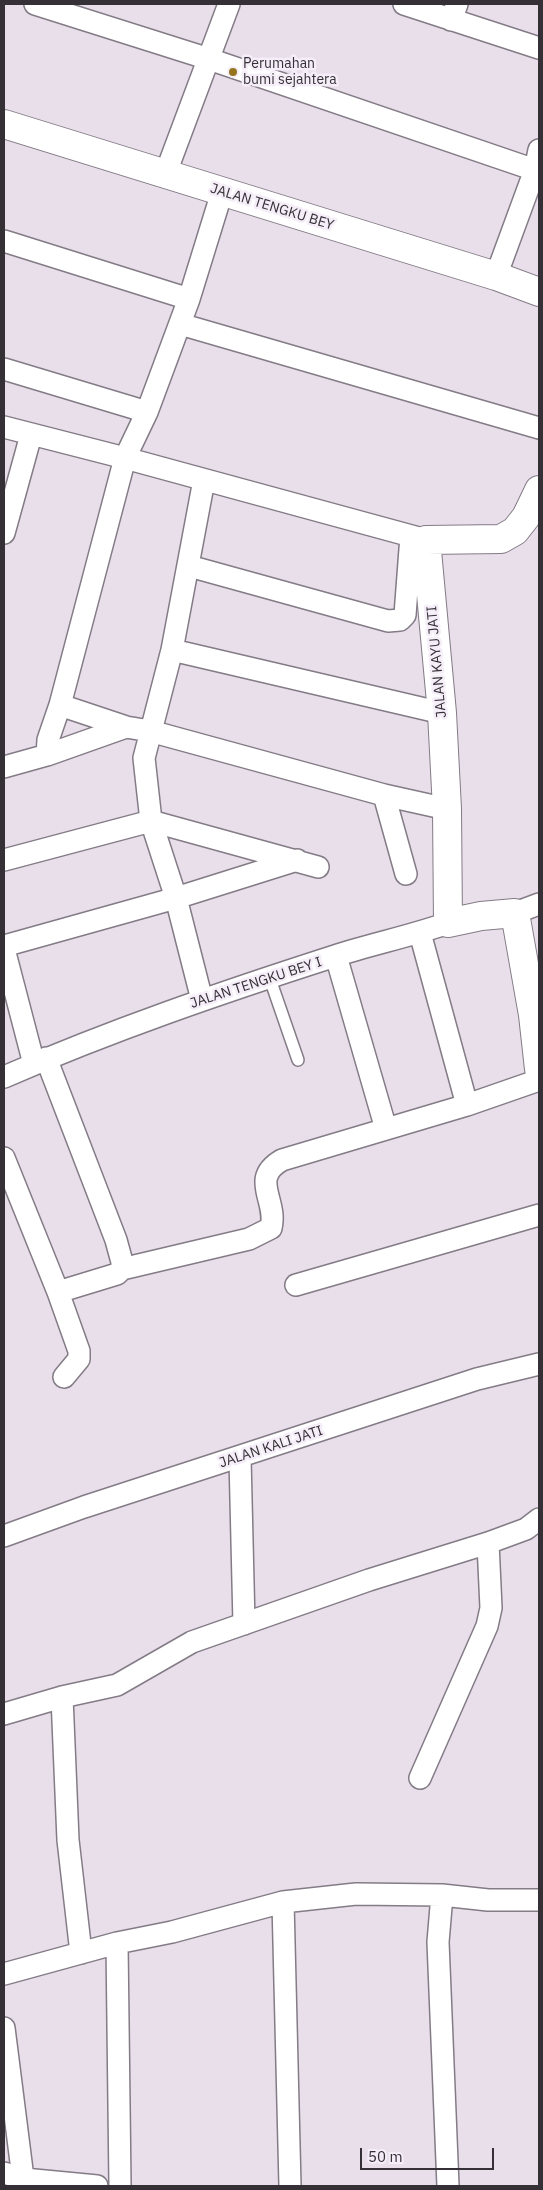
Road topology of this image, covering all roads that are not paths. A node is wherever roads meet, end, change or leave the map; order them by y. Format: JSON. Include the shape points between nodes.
{"nodes":[{"id":1,"x":35,"y":4,"type":"edge"},
{"id":2,"x":229,"y":4,"type":"edge"},
{"id":3,"x":404,"y":4,"type":"edge"},
{"id":4,"x":454,"y":12,"type":"edge"},
{"id":5,"x":539,"y":48,"type":"edge"},
{"id":6,"x":209,"y":59,"type":"junction"},
{"id":7,"x":4,"y":124,"type":"edge"},
{"id":8,"x":537,"y":160,"type":"edge"},
{"id":9,"x":165,"y":175,"type":"junction"},
{"id":10,"x":222,"y":192,"type":"junction"},
{"id":11,"x":4,"y":241,"type":"edge"},
{"id":12,"x":496,"y":276,"type":"junction"},
{"id":13,"x":539,"y":292,"type":"edge"},
{"id":14,"x":189,"y":299,"type":"junction"},
{"id":15,"x":180,"y":324,"type":"junction"},
{"id":16,"x":4,"y":369,"type":"edge"},
{"id":17,"x":147,"y":412,"type":"junction"},
{"id":18,"x":4,"y":427,"type":"edge"},
{"id":19,"x":539,"y":428,"type":"edge"},
{"id":20,"x":31,"y":435,"type":"junction"},
{"id":21,"x":125,"y":458,"type":"junction"},
{"id":22,"x":204,"y":480,"type":"junction"},
{"id":23,"x":539,"y":490,"type":"edge"},
{"id":24,"x":4,"y":532,"type":"edge"},
{"id":25,"x":419,"y":538,"type":"junction"},
{"id":26,"x":189,"y":566,"type":"junction"},
{"id":27,"x":172,"y":650,"type":"junction"},
{"id":28,"x":60,"y":704,"type":"junction"},
{"id":29,"x":442,"y":713,"type":"junction"},
{"id":30,"x":126,"y":727,"type":"junction"},
{"id":31,"x":150,"y":731,"type":"junction"},
{"id":32,"x":47,"y":756,"type":"junction"},
{"id":33,"x":4,"y":767,"type":"edge"},
{"id":34,"x":384,"y":795,"type":"junction"},
{"id":35,"x":447,"y":809,"type":"junction"},
{"id":36,"x":151,"y":821,"type":"junction"},
{"id":37,"x":4,"y":860,"type":"edge"},
{"id":38,"x":297,"y":860,"type":"junction"},
{"id":39,"x":318,"y":867,"type":"dead end"},
{"id":40,"x":406,"y":874,"type":"dead end"},
{"id":41,"x":176,"y":898,"type":"junction"},
{"id":42,"x":527,"y":908,"type":"edge"},
{"id":43,"x":448,"y":923,"type":"junction"},
{"id":44,"x":420,"y":933,"type":"junction"},
{"id":45,"x":4,"y":948,"type":"edge"},
{"id":46,"x":336,"y":956,"type":"junction"},
{"id":47,"x":270,"y":979,"type":"junction"},
{"id":48,"x":202,"y":1000,"type":"junction"},
{"id":49,"x":298,"y":1060,"type":"dead end"},
{"id":50,"x":40,"y":1061,"type":"junction"},
{"id":51,"x":539,"y":1069,"type":"edge"},
{"id":52,"x":4,"y":1077,"type":"edge"},
{"id":53,"x":539,"y":1080,"type":"edge"},
{"id":54,"x":468,"y":1105,"type":"junction"},
{"id":55,"x":386,"y":1129,"type":"junction"},
{"id":56,"x":4,"y":1158,"type":"edge"},
{"id":57,"x":539,"y":1215,"type":"edge"},
{"id":58,"x":122,"y":1269,"type":"junction"},
{"id":59,"x":296,"y":1286,"type":"dead end"},
{"id":60,"x":58,"y":1292,"type":"junction"},
{"id":61,"x":539,"y":1364,"type":"edge"},
{"id":62,"x":64,"y":1377,"type":"dead end"},
{"id":63,"x":240,"y":1458,"type":"junction"},
{"id":64,"x":539,"y":1519,"type":"edge"},
{"id":65,"x":4,"y":1536,"type":"edge"},
{"id":66,"x":488,"y":1543,"type":"junction"},
{"id":67,"x":244,"y":1624,"type":"junction"},
{"id":68,"x":62,"y":1698,"type":"junction"},
{"id":69,"x":4,"y":1714,"type":"edge"},
{"id":70,"x":420,"y":1778,"type":"dead end"},
{"id":71,"x":442,"y":1895,"type":"junction"},
{"id":72,"x":539,"y":1900,"type":"edge"},
{"id":73,"x":283,"y":1902,"type":"junction"},
{"id":74,"x":117,"y":1943,"type":"junction"},
{"id":75,"x":81,"y":1953,"type":"junction"},
{"id":76,"x":4,"y":1974,"type":"edge"},
{"id":77,"x":4,"y":2028,"type":"edge"},
{"id":78,"x":4,"y":2173,"type":"edge"},
{"id":79,"x":24,"y":2183,"type":"edge"},
{"id":80,"x":96,"y":2186,"type":"edge"},
{"id":81,"x":120,"y":2186,"type":"edge"},
{"id":82,"x":290,"y":2186,"type":"edge"},
{"id":83,"x":448,"y":2186,"type":"edge"}],
"edges":[{"from":1,"to":6,"type":"street"},
{"from":2,"to":6,"type":"street"},
{"from":3,"to":4,"type":"street"},
{"from":4,"to":5,"type":"street"},
{"from":6,"to":8,"type":"street"},
{"from":6,"to":9,"type":"street"},
{"from":7,"to":9,"type":"street","name":"JALAN TENGKU BEY"},
{"from":8,"to":12,"type":"street"},
{"from":9,"to":10,"type":"street","name":"JALAN TENGKU BEY"},
{"from":10,"to":12,"type":"street","name":"JALAN TENGKU BEY"},
{"from":10,"to":14,"type":"street"},
{"from":11,"to":14,"type":"street"},
{"from":12,"to":13,"type":"street","name":"JALAN TENGKU BEY"},
{"from":14,"to":15,"type":"street"},
{"from":15,"to":17,"type":"street"},
{"from":15,"to":19,"type":"street"},
{"from":16,"to":17,"type":"street"},
{"from":17,"to":21,"type":"street"},
{"from":18,"to":20,"type":"street"},
{"from":20,"to":21,"type":"street"},
{"from":20,"to":24,"type":"street"},
{"from":21,"to":22,"type":"street"},
{"from":21,"to":28,"type":"street"},
{"from":22,"to":25,"type":"street"},
{"from":22,"to":26,"type":"street"},
{"from":23,"to":25,"type":"street","via":[[526,517],[515,531],[501,539]]},
{"from":25,"to":26,"type":"street","via":[[405,615],[400,620],[388,621]]},
{"from":25,"to":29,"type":"street","name":"JALAN KAYU JATI"},
{"from":26,"to":27,"type":"street"},
{"from":27,"to":29,"type":"street"},
{"from":27,"to":31,"type":"street"},
{"from":28,"to":30,"type":"street"},
{"from":28,"to":32,"type":"street","via":[[48,740]]},
{"from":29,"to":35,"type":"street","name":"JALAN KAYU JATI"},
{"from":30,"to":31,"type":"street"},
{"from":30,"to":32,"type":"street"},
{"from":31,"to":34,"type":"street"},
{"from":31,"to":36,"type":"street","via":[[144,758]]},
{"from":32,"to":33,"type":"street"},
{"from":34,"to":35,"type":"street"},
{"from":34,"to":40,"type":"street"},
{"from":35,"to":43,"type":"street","name":"JALAN KAYU JATI"},
{"from":36,"to":37,"type":"street"},
{"from":36,"to":38,"type":"street"},
{"from":36,"to":41,"type":"street"},
{"from":38,"to":39,"type":"street"},
{"from":38,"to":41,"type":"street"},
{"from":41,"to":45,"type":"street"},
{"from":41,"to":48,"type":"street"},
{"from":42,"to":43,"type":"street","name":"JALAN TENGKU BEY I"},
{"from":42,"to":51,"type":"street","name":"JALAN TENGKU BEY I"},
{"from":43,"to":44,"type":"street","name":"JALAN TENGKU BEY I"},
{"from":44,"to":46,"type":"street","name":"JALAN TENGKU BEY I"},
{"from":44,"to":54,"type":"street"},
{"from":45,"to":50,"type":"street"},
{"from":46,"to":47,"type":"street","name":"JALAN TENGKU BEY I"},
{"from":46,"to":55,"type":"street"},
{"from":47,"to":48,"type":"street","name":"JALAN TENGKU BEY I"},
{"from":47,"to":49,"type":"lane"},
{"from":48,"to":50,"type":"street","name":"JALAN TENGKU BEY I"},
{"from":50,"to":52,"type":"street","name":"JALAN TENGKU BEY I"},
{"from":50,"to":58,"type":"street","via":[[116,1240]]},
{"from":53,"to":54,"type":"street"},
{"from":54,"to":55,"type":"street"},
{"from":55,"to":58,"type":"street","via":[[282,1160],[272,1166],[266,1181],[273,1220],[271,1228],[264,1232]]},
{"from":56,"to":60,"type":"street"},
{"from":57,"to":59,"type":"street"},
{"from":58,"to":60,"type":"street","via":[[117,1274]]},
{"from":60,"to":62,"type":"street","via":[[80,1350],[79,1359]]},
{"from":61,"to":63,"type":"street","name":"JALAN KALI JATI","via":[[476,1379]]},
{"from":63,"to":65,"type":"street","name":"JALAN KALI JATI"},
{"from":63,"to":67,"type":"street"},
{"from":64,"to":66,"type":"street","via":[[526,1529]]},
{"from":66,"to":67,"type":"street"},
{"from":66,"to":70,"type":"street","via":[[491,1608],[486,1626]]},
{"from":67,"to":68,"type":"street","via":[[192,1642],[117,1685]]},
{"from":68,"to":69,"type":"street"},
{"from":68,"to":75,"type":"street","via":[[68,1840]]},
{"from":71,"to":72,"type":"street","via":[[488,1900]]},
{"from":71,"to":73,"type":"street","via":[[356,1894]]},
{"from":71,"to":83,"type":"street","via":[[438,1942]]},
{"from":73,"to":74,"type":"street","via":[[172,1932]]},
{"from":73,"to":82,"type":"street"},
{"from":74,"to":75,"type":"street"},
{"from":74,"to":81,"type":"street"},
{"from":75,"to":76,"type":"street"},
{"from":77,"to":79,"type":"street"},
{"from":78,"to":79,"type":"street"},
{"from":79,"to":80,"type":"street"}]}
